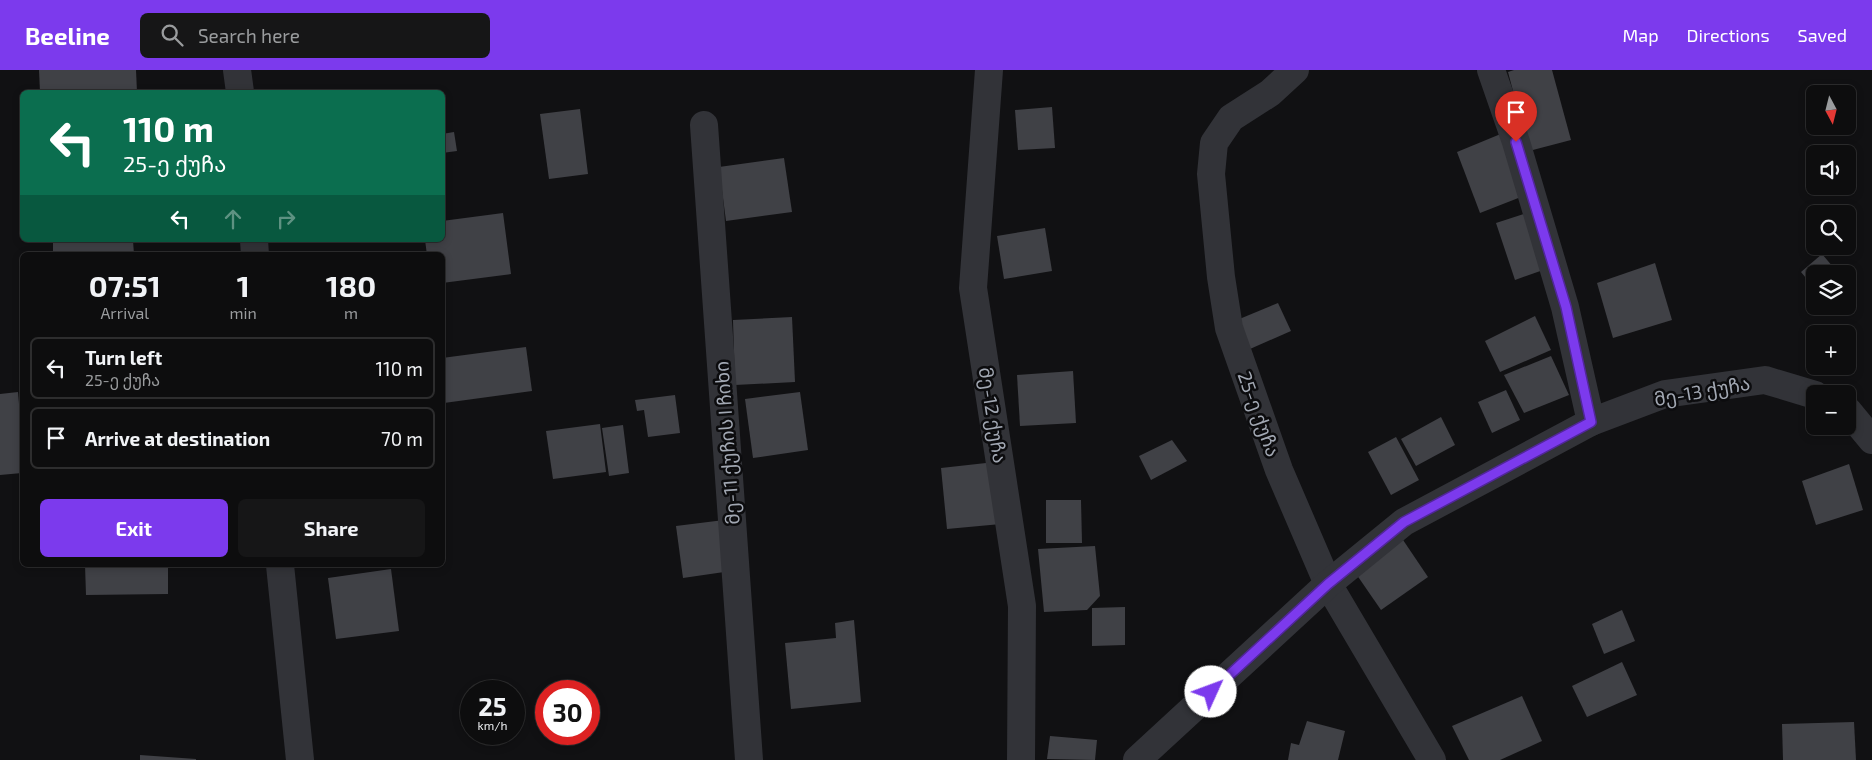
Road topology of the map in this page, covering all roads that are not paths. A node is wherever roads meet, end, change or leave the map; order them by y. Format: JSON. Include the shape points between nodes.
{"nodes":[{"id":1,"x":237,"y":70,"type":"edge"},
{"id":2,"x":989,"y":70,"type":"edge"},
{"id":3,"x":1295,"y":70,"type":"edge"},
{"id":4,"x":1491,"y":70,"type":"edge"},
{"id":5,"x":240,"y":90,"type":"edge"},
{"id":6,"x":704,"y":125,"type":"dead end"},
{"id":7,"x":1806,"y":392,"type":"edge"},
{"id":8,"x":1856,"y":420,"type":"edge"},
{"id":9,"x":1591,"y":422,"type":"junction"},
{"id":10,"x":1872,"y":440,"type":"edge"},
{"id":11,"x":280,"y":567,"type":"edge"},
{"id":12,"x":1328,"y":584,"type":"junction"},
{"id":13,"x":300,"y":760,"type":"edge"},
{"id":14,"x":749,"y":760,"type":"edge"},
{"id":15,"x":1021,"y":760,"type":"edge"},
{"id":16,"x":1137,"y":760,"type":"edge"},
{"id":17,"x":1432,"y":760,"type":"edge"}],
"edges":[{"from":1,"to":5,"type":"street"},
{"from":2,"to":15,"type":"street","name":"მე-12 ქუჩა","via":[[973,288],[1022,606]]},
{"from":3,"to":12,"type":"street","name":"25-ე ქუჩა","via":[[1270,93],[1231,118],[1214,143],[1211,174],[1229,328],[1279,470]]},
{"from":4,"to":9,"type":"street","via":[[1566,307]]},
{"from":6,"to":14,"type":"street","name":"მე-11 ქუჩის I ჩიხი"},
{"from":7,"to":9,"type":"street","name":"მე-13 ქუჩა","via":[[1765,380],[1665,394]]},
{"from":8,"to":10,"type":"street"},
{"from":9,"to":12,"type":"street","name":"მე-13 ქუჩა","via":[[1404,522]]},
{"from":11,"to":13,"type":"street"},
{"from":12,"to":16,"type":"street","name":"მე-13 ქუჩა"},
{"from":12,"to":17,"type":"street","name":"25-ე ქუჩა"}]}
